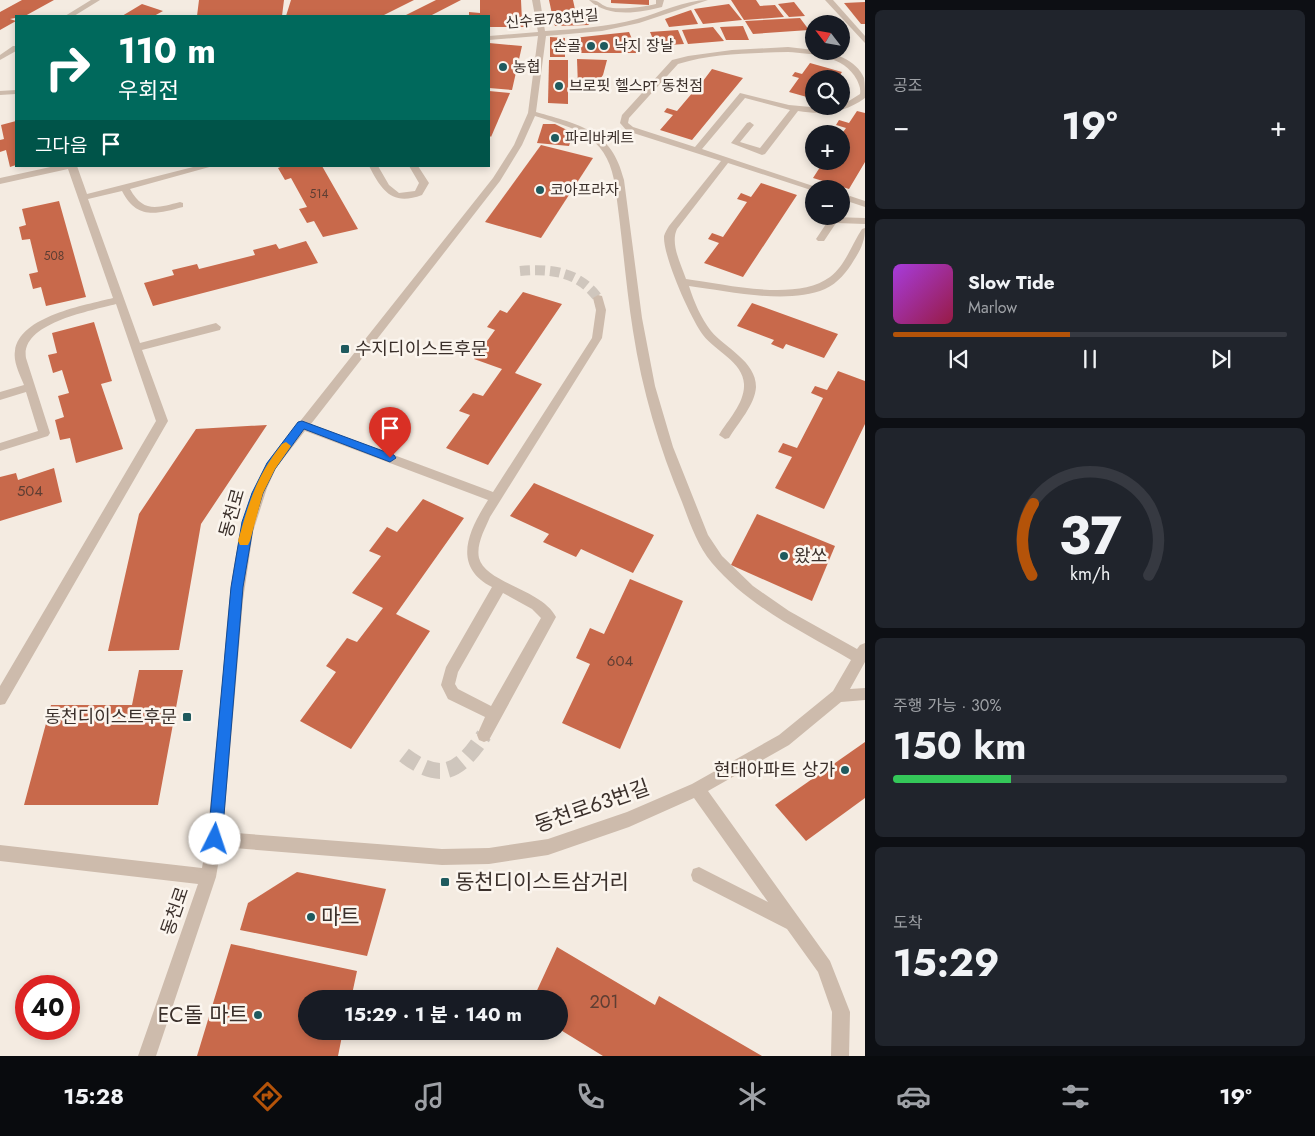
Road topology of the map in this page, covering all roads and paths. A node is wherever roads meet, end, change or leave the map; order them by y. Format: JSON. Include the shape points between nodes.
{"nodes":[{"id":1,"x":536,"y":0,"type":"edge"},
{"id":2,"x":594,"y":0,"type":"edge"},
{"id":3,"x":704,"y":0,"type":"edge"},
{"id":4,"x":829,"y":0,"type":"edge"},
{"id":5,"x":93,"y":1,"type":"edge"},
{"id":6,"x":660,"y":2,"type":"edge"},
{"id":7,"x":676,"y":9,"type":"junction"},
{"id":8,"x":71,"y":15,"type":"edge"},
{"id":9,"x":542,"y":34,"type":"junction"},
{"id":10,"x":490,"y":38,"type":"edge"},
{"id":11,"x":865,"y":41,"type":"edge"},
{"id":12,"x":15,"y":49,"type":"edge"},
{"id":13,"x":0,"y":58,"type":"edge"},
{"id":14,"x":865,"y":89,"type":"edge"},
{"id":15,"x":15,"y":92,"type":"edge"},
{"id":16,"x":0,"y":94,"type":"edge"},
{"id":17,"x":795,"y":108,"type":"junction"},
{"id":18,"x":532,"y":112,"type":"junction"},
{"id":19,"x":750,"y":125,"type":"dead end"},
{"id":20,"x":697,"y":150,"type":"junction"},
{"id":21,"x":726,"y":160,"type":"junction"},
{"id":22,"x":65,"y":167,"type":"edge"},
{"id":23,"x":70,"y":167,"type":"edge"},
{"id":24,"x":205,"y":167,"type":"edge"},
{"id":25,"x":374,"y":167,"type":"edge"},
{"id":26,"x":414,"y":167,"type":"edge"},
{"id":27,"x":0,"y":181,"type":"edge"},
{"id":28,"x":805,"y":185,"type":"edge"},
{"id":29,"x":124,"y":188,"type":"junction"},
{"id":30,"x":83,"y":198,"type":"junction"},
{"id":31,"x":850,"y":199,"type":"edge"},
{"id":32,"x":865,"y":204,"type":"edge"},
{"id":33,"x":180,"y":205,"type":"dead end"},
{"id":34,"x":865,"y":222,"type":"edge"},
{"id":35,"x":865,"y":230,"type":"edge"},
{"id":36,"x":822,"y":239,"type":"dead end"},
{"id":37,"x":683,"y":282,"type":"junction"},
{"id":38,"x":598,"y":298,"type":"tunnel mouth"},
{"id":39,"x":119,"y":300,"type":"junction"},
{"id":40,"x":216,"y":327,"type":"dead end"},
{"id":41,"x":136,"y":348,"type":"junction"},
{"id":42,"x":30,"y":387,"type":"junction"},
{"id":43,"x":0,"y":396,"type":"edge"},
{"id":44,"x":302,"y":424,"type":"junction"},
{"id":45,"x":725,"y":434,"type":"dead end"},
{"id":46,"x":0,"y":447,"type":"edge"},
{"id":47,"x":496,"y":498,"type":"junction"},
{"id":48,"x":499,"y":586,"type":"junction"},
{"id":49,"x":863,"y":653,"type":"edge"},
{"id":50,"x":865,"y":694,"type":"edge"},
{"id":51,"x":838,"y":696,"type":"junction"},
{"id":52,"x":0,"y":699,"type":"edge"},
{"id":53,"x":494,"y":714,"type":"junction"},
{"id":54,"x":484,"y":735,"type":"tunnel mouth"},
{"id":55,"x":698,"y":789,"type":"junction"},
{"id":56,"x":215,"y":839,"type":"junction"},
{"id":57,"x":0,"y":853,"type":"edge"},
{"id":58,"x":699,"y":875,"type":"dead end"},
{"id":59,"x":208,"y":877,"type":"junction"},
{"id":60,"x":794,"y":924,"type":"junction"},
{"id":61,"x":147,"y":1056,"type":"edge"},
{"id":62,"x":840,"y":1056,"type":"edge"}],
"edges":[{"from":1,"to":9,"type":"street","name":"동천로"},
{"from":2,"to":6,"type":"street","via":[[608,10],[644,9],[655,7]]},
{"from":3,"to":7,"type":"street","name":"신수로783번길"},
{"from":4,"to":11,"type":"street"},
{"from":5,"to":8,"type":"street"},
{"from":6,"to":7,"type":"street"},
{"from":7,"to":9,"type":"street","name":"신수로783번길","via":[[602,29]]},
{"from":9,"to":10,"type":"street","name":"신수로783번길"},
{"from":9,"to":18,"type":"street","name":"동천로"},
{"from":12,"to":13,"type":"street"},
{"from":14,"to":17,"type":"street","via":[[864,95],[849,106],[819,110]]},
{"from":14,"to":20,"type":"street","via":[[863,80],[851,66],[816,52],[790,49],[681,59],[625,117],[624,123],[630,129]]},
{"from":15,"to":16,"type":"street"},
{"from":17,"to":19,"type":"street","via":[[762,152],[735,143]]},
{"from":17,"to":20,"type":"street","via":[[743,95]]},
{"from":18,"to":44,"type":"street","name":"동천로","via":[[518,145],[497,179]]},
{"from":18,"to":49,"type":"street","via":[[588,134],[610,153],[649,383],[679,482],[705,541],[717,560],[760,599]]},
{"from":20,"to":21,"type":"street"},
{"from":21,"to":28,"type":"street"},
{"from":21,"to":37,"type":"street","via":[[669,235]]},
{"from":22,"to":27,"type":"street"},
{"from":23,"to":30,"type":"street"},
{"from":24,"to":29,"type":"street"},
{"from":25,"to":26,"type":"street","via":[[387,190],[410,198],[419,193],[424,183]]},
{"from":29,"to":30,"type":"street"},
{"from":29,"to":33,"type":"street","via":[[131,203],[143,210],[162,210]]},
{"from":30,"to":39,"type":"street"},
{"from":31,"to":32,"type":"street"},
{"from":34,"to":36,"type":"street","via":[[833,220]]},
{"from":35,"to":37,"type":"street","via":[[834,280],[806,292],[785,293]]},
{"from":37,"to":45,"type":"street","via":[[696,315],[708,334],[747,373],[750,387],[746,400]]},
{"from":38,"to":47,"type":"street","via":[[601,310],[597,338]]},
{"from":39,"to":41,"type":"street"},
{"from":39,"to":42,"type":"street","via":[[48,320],[26,336],[20,350]]},
{"from":40,"to":41,"type":"street"},
{"from":41,"to":52,"type":"street","via":[[162,421]]},
{"from":42,"to":43,"type":"street"},
{"from":42,"to":46,"type":"street","via":[[44,434]]},
{"from":44,"to":47,"type":"street"},
{"from":44,"to":56,"type":"street","name":"동천로","via":[[271,466],[257,493],[248,522],[237,587]]},
{"from":47,"to":48,"type":"street","via":[[476,531],[472,546],[474,561],[484,576]]},
{"from":48,"to":53,"type":"street","via":[[451,672],[448,685],[453,694]]},
{"from":48,"to":53,"type":"street","via":[[541,605],[549,617]]},
{"from":49,"to":51,"type":"street","name":"동천로63번길"},
{"from":50,"to":51,"type":"street"},
{"from":51,"to":55,"type":"street","name":"동천로63번길","via":[[784,740]]},
{"from":53,"to":54,"type":"street"},
{"from":55,"to":56,"type":"street","name":"동천로63번길","via":[[629,819],[548,847],[489,856],[442,857]]},
{"from":55,"to":60,"type":"street"},
{"from":56,"to":59,"type":"street","name":"동천로"},
{"from":57,"to":59,"type":"street"},
{"from":58,"to":60,"type":"street"},
{"from":59,"to":61,"type":"street","name":"동천로"},
{"from":60,"to":62,"type":"street","via":[[824,967],[841,1012]]}]}
